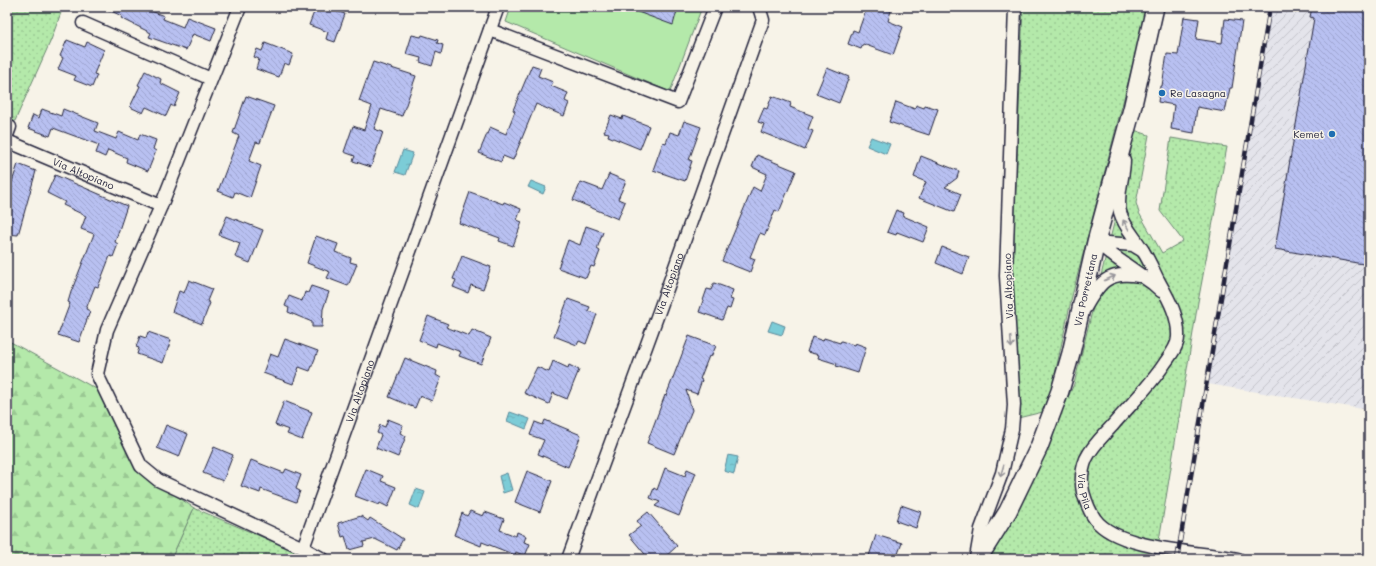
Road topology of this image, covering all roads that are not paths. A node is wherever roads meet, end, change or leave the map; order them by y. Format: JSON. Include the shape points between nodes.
{"nodes":[{"id":1,"x":240,"y":7,"type":"edge"},
{"id":2,"x":498,"y":7,"type":"edge"},
{"id":3,"x":715,"y":7,"type":"edge"},
{"id":4,"x":760,"y":7,"type":"edge"},
{"id":5,"x":1015,"y":7,"type":"edge"},
{"id":6,"x":1156,"y":7,"type":"edge"},
{"id":7,"x":83,"y":23,"type":"dead end"},
{"id":8,"x":490,"y":30,"type":"junction"},
{"id":9,"x":211,"y":79,"type":"junction"},
{"id":10,"x":1123,"y":139,"type":"junction"},
{"id":11,"x":7,"y":140,"type":"edge"},
{"id":12,"x":161,"y":206,"type":"junction"},
{"id":13,"x":1096,"y":242,"type":"junction"},
{"id":14,"x":1143,"y":251,"type":"junction"},
{"id":15,"x":1141,"y":276,"type":"junction"},
{"id":16,"x":1166,"y":296,"type":"junction"},
{"id":17,"x":1078,"y":319,"type":"junction"},
{"id":18,"x":302,"y":548,"type":"junction"},
{"id":19,"x":323,"y":559,"type":"edge"},
{"id":20,"x":568,"y":559,"type":"edge"},
{"id":21,"x":977,"y":559,"type":"edge"},
{"id":22,"x":1238,"y":559,"type":"edge"}],
"edges":[{"from":1,"to":9,"type":"street"},
{"from":2,"to":8,"type":"street","name":"Via Altopiano"},
{"from":3,"to":8,"type":"street","via":[[678,102]]},
{"from":4,"to":20,"type":"street","name":"Via Altopiano","via":[[763,20]]},
{"from":5,"to":21,"type":"street","name":"Via Altopiano","one_way":true,"via":[[1006,276],[1014,405],[1012,428],[1002,473],[981,529]]},
{"from":6,"to":10,"type":"main road","name":"Via Porrettana"},
{"from":7,"to":9,"type":"street"},
{"from":8,"to":18,"type":"street","name":"Via Altopiano"},
{"from":9,"to":12,"type":"street"},
{"from":10,"to":13,"type":"main road","name":"Via Porrettana"},
{"from":14,"to":10,"type":"street","name":"Via Pila","one_way":true,"via":[[1124,222],[1120,210],[1125,162]]},
{"from":11,"to":12,"type":"street","name":"Via Altopiano"},
{"from":12,"to":18,"type":"street","via":[[107,330],[97,374],[141,466],[158,480]]},
{"from":13,"to":14,"type":"street","via":[[1133,245]]},
{"from":13,"to":15,"type":"street"},
{"from":13,"to":17,"type":"main road","name":"Via Porrettana"},
{"from":14,"to":16,"type":"street","name":"Via Pila"},
{"from":15,"to":16,"type":"street"},
{"from":17,"to":15,"type":"street","one_way":true,"via":[[1101,283],[1110,277],[1126,274]]},
{"from":16,"to":22,"type":"street","name":"Via Pila","via":[[1178,326],[1178,338],[1174,349],[1158,374],[1097,442],[1086,459],[1082,487],[1087,505],[1096,520],[1118,537],[1159,547]]},
{"from":17,"to":21,"type":"main road","name":"Via Porrettana","via":[[1060,391],[1039,447],[1008,511]]},
{"from":18,"to":19,"type":"street"}]}
